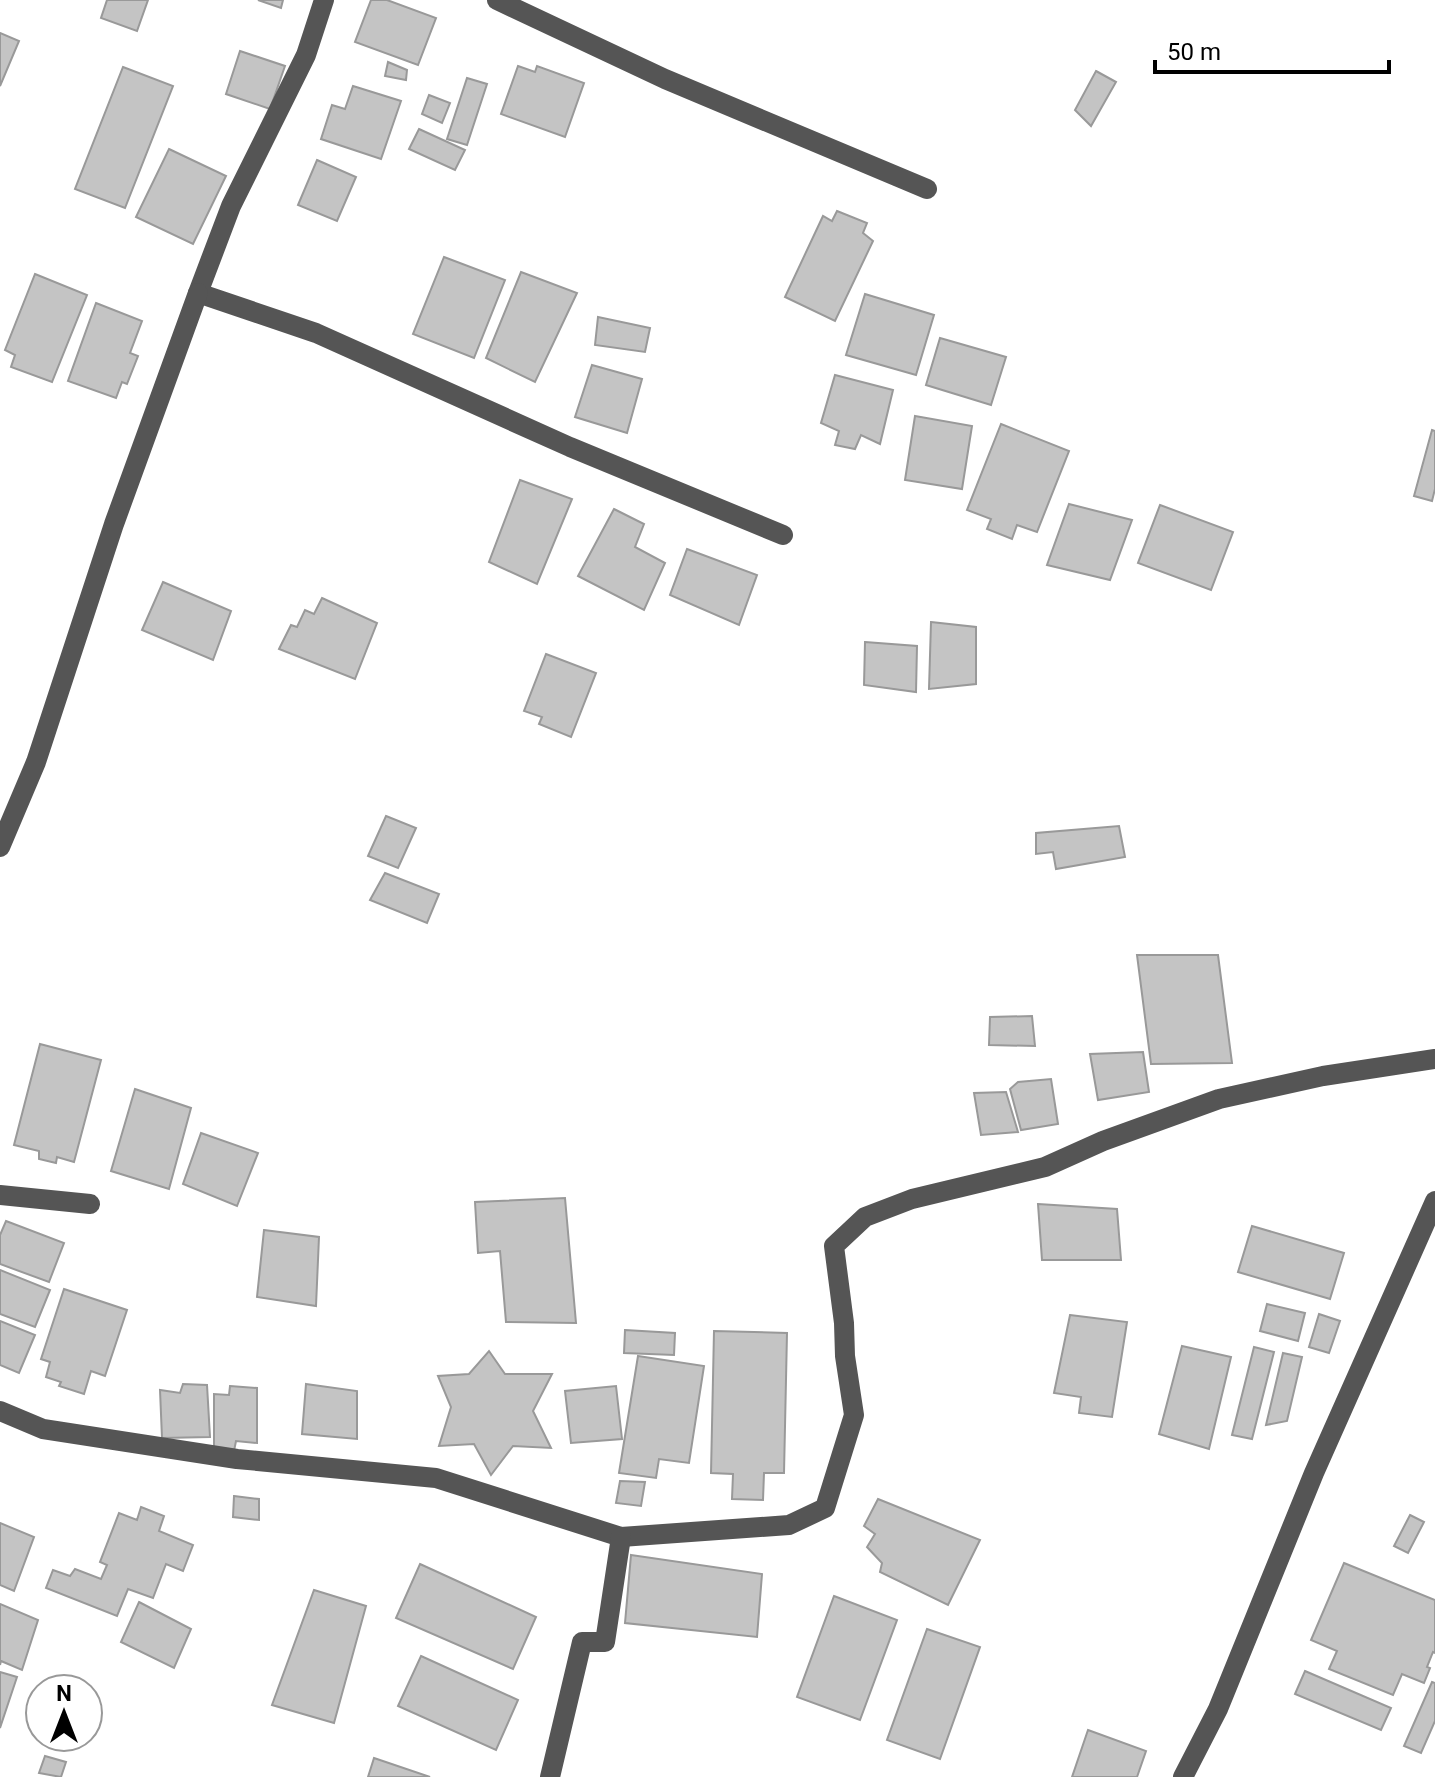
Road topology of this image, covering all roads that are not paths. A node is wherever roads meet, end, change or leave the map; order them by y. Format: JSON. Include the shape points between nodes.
{"nodes":[{"id":1,"x":324,"y":0,"type":"edge"},
{"id":2,"x":497,"y":0,"type":"edge"},
{"id":3,"x":927,"y":189,"type":"dead end"},
{"id":4,"x":198,"y":293,"type":"junction"},
{"id":5,"x":783,"y":535,"type":"dead end"},
{"id":6,"x":0,"y":847,"type":"edge"},
{"id":7,"x":1435,"y":1059,"type":"edge"},
{"id":8,"x":0,"y":1195,"type":"edge"},
{"id":9,"x":1435,"y":1201,"type":"edge"},
{"id":10,"x":90,"y":1204,"type":"dead end"},
{"id":11,"x":0,"y":1411,"type":"edge"},
{"id":12,"x":621,"y":1537,"type":"junction"},
{"id":13,"x":550,"y":1777,"type":"edge"},
{"id":14,"x":1183,"y":1777,"type":"edge"}],
"edges":[{"from":1,"to":4,"type":"street","via":[[306,55],[231,206]]},
{"from":2,"to":3,"type":"street","via":[[665,79]]},
{"from":4,"to":5,"type":"street","via":[[316,333]]},
{"from":4,"to":6,"type":"street","via":[[36,762]]},
{"from":7,"to":12,"type":"street","via":[[1219,1099],[1045,1167],[912,1199],[865,1217],[834,1246],[854,1415],[825,1508],[789,1525]]},
{"from":8,"to":10,"type":"street"},
{"from":9,"to":14,"type":"street","via":[[1314,1473],[1218,1709]]},
{"from":11,"to":12,"type":"street","via":[[43,1429],[237,1459],[436,1478]]},
{"from":12,"to":13,"type":"street","via":[[605,1642],[582,1642]]}]}
